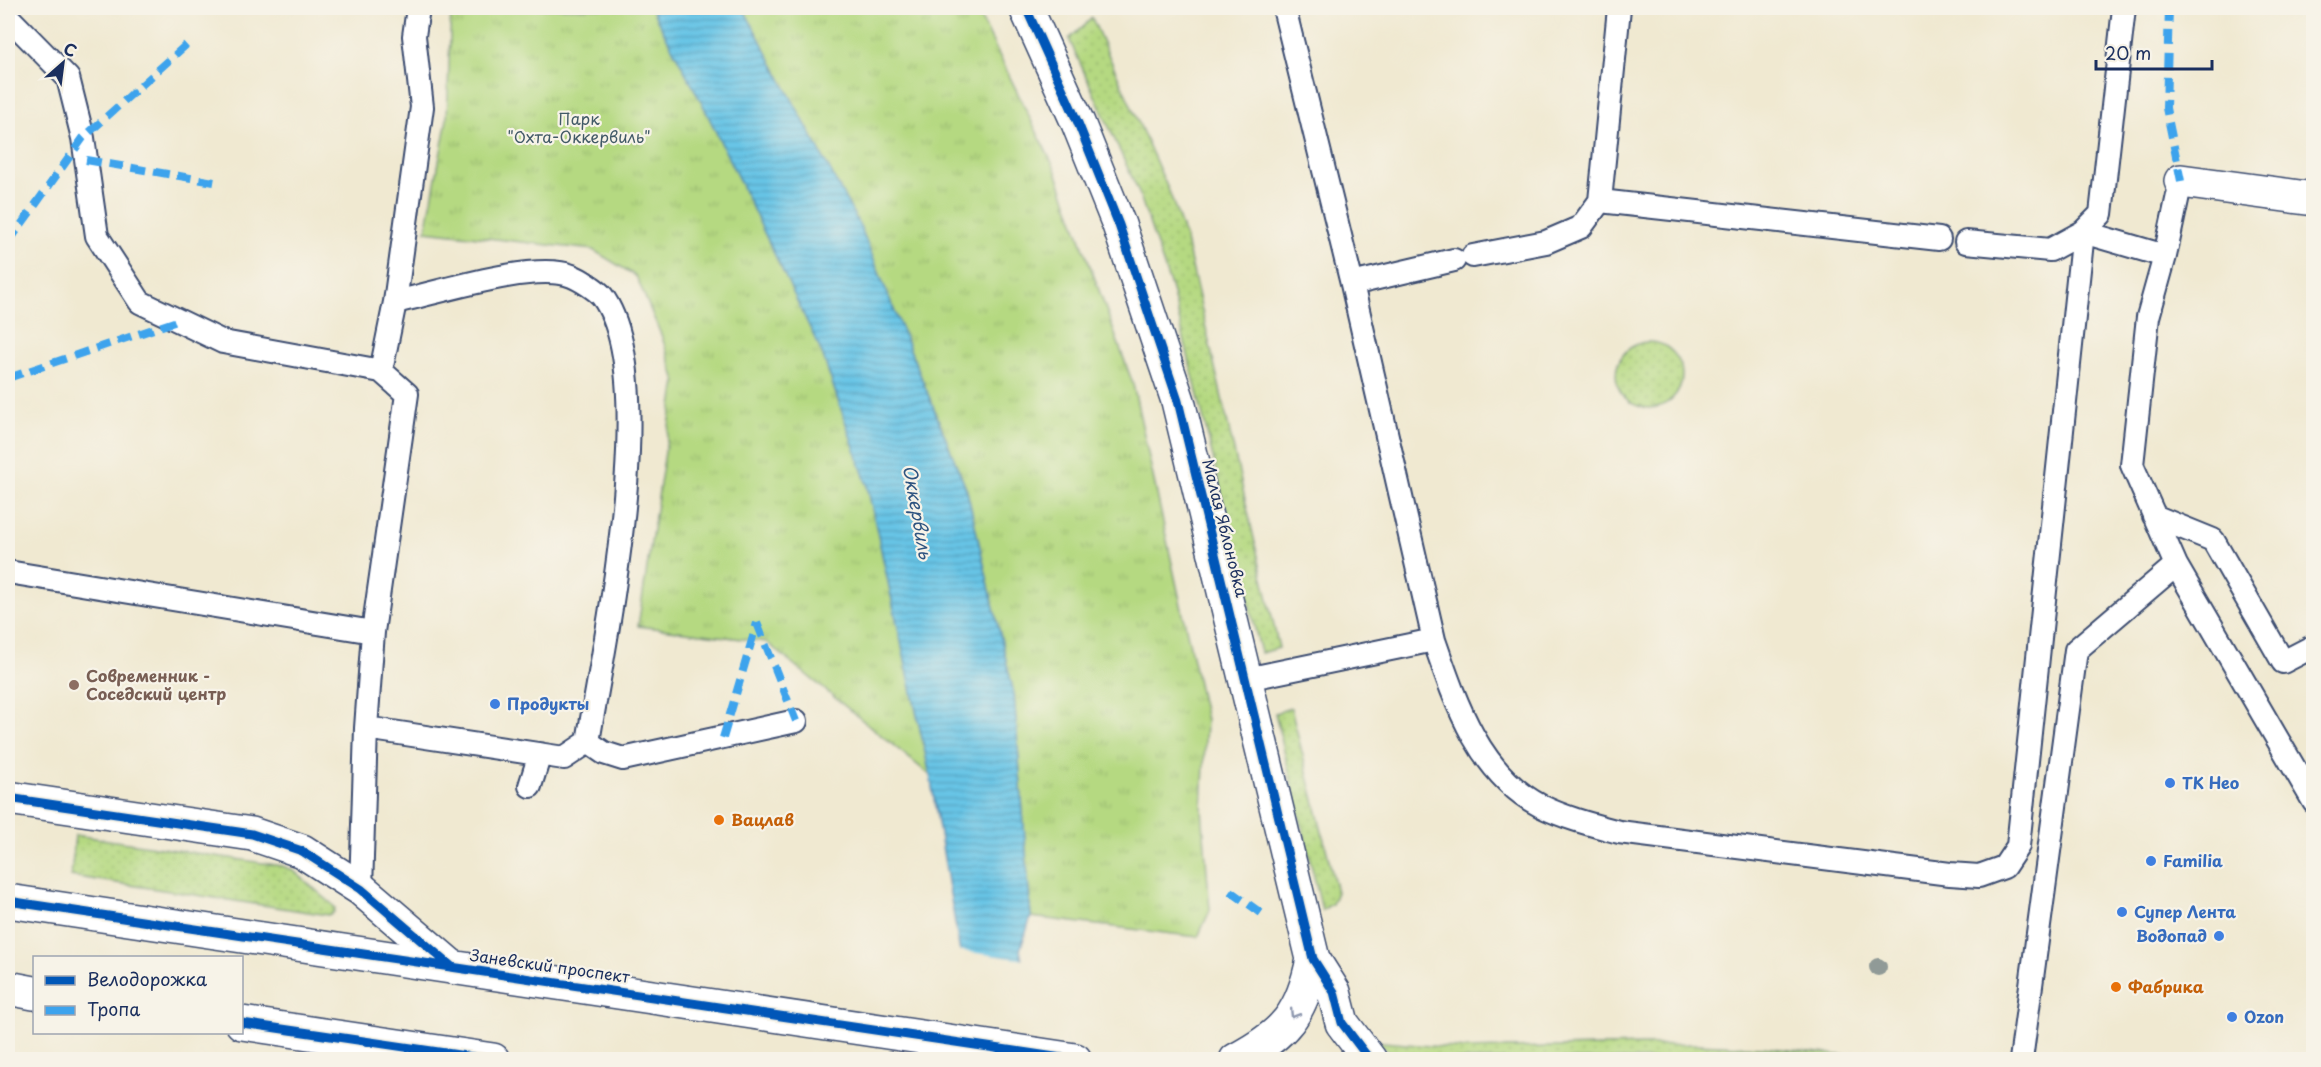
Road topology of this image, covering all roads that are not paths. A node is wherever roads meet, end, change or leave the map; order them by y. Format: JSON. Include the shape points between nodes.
{"nodes":[{"id":1,"x":418,"y":8,"type":"edge"},
{"id":2,"x":1026,"y":8,"type":"edge"},
{"id":3,"x":1284,"y":8,"type":"edge"},
{"id":4,"x":1619,"y":8,"type":"edge"},
{"id":5,"x":2124,"y":8,"type":"edge"},
{"id":6,"x":8,"y":17,"type":"edge"},
{"id":7,"x":2181,"y":181,"type":"joint"},
{"id":8,"x":2313,"y":199,"type":"edge"},
{"id":9,"x":1600,"y":201,"type":"junction"},
{"id":10,"x":2083,"y":232,"type":"junction"},
{"id":11,"x":1939,"y":240,"type":"dead end"},
{"id":12,"x":1966,"y":242,"type":"dead end"},
{"id":13,"x":2165,"y":256,"type":"junction"},
{"id":14,"x":1352,"y":284,"type":"junction"},
{"id":15,"x":395,"y":302,"type":"junction"},
{"id":16,"x":381,"y":371,"type":"junction"},
{"id":17,"x":2154,"y":516,"type":"junction"},
{"id":18,"x":2176,"y":565,"type":"junction"},
{"id":19,"x":8,"y":572,"type":"edge"},
{"id":20,"x":373,"y":632,"type":"junction"},
{"id":21,"x":1434,"y":640,"type":"junction"},
{"id":22,"x":2313,"y":646,"type":"edge"},
{"id":23,"x":1246,"y":679,"type":"junction"},
{"id":24,"x":796,"y":721,"type":"dead end"},
{"id":25,"x":366,"y":728,"type":"junction"},
{"id":26,"x":588,"y":742,"type":"junction"},
{"id":27,"x":540,"y":754,"type":"junction"},
{"id":28,"x":530,"y":786,"type":"dead end"},
{"id":29,"x":8,"y":798,"type":"edge"},
{"id":30,"x":2313,"y":802,"type":"edge"},
{"id":31,"x":361,"y":889,"type":"junction"},
{"id":32,"x":8,"y":901,"type":"edge"},
{"id":33,"x":1313,"y":959,"type":"junction"},
{"id":34,"x":452,"y":967,"type":"junction"},
{"id":35,"x":8,"y":988,"type":"edge"},
{"id":36,"x":33,"y":993,"type":"edge"},
{"id":37,"x":243,"y":1023,"type":"edge"},
{"id":38,"x":422,"y":1055,"type":"edge"},
{"id":39,"x":493,"y":1059,"type":"edge"},
{"id":40,"x":1075,"y":1059,"type":"edge"},
{"id":41,"x":1236,"y":1059,"type":"edge"},
{"id":42,"x":1370,"y":1059,"type":"edge"},
{"id":43,"x":2021,"y":1059,"type":"edge"}],
"edges":[{"from":1,"to":15,"type":"lane","via":[[414,36],[422,107]]},
{"from":2,"to":23,"type":"street","name":"Малая Яблоновка","via":[[1083,134],[1149,312],[1178,401]]},
{"from":3,"to":14,"type":"lane"},
{"from":4,"to":9,"type":"lane"},
{"from":5,"to":10,"type":"lane","via":[[2101,213]]},
{"from":6,"to":16,"type":"lane","via":[[68,78],[97,236],[140,302],[223,342]]},
{"from":7,"to":8,"type":"street"},
{"from":7,"to":13,"type":"lane"},
{"from":9,"to":11,"type":"lane"},
{"from":9,"to":14,"type":"lane","via":[[1581,227],[1546,242]]},
{"from":10,"to":12,"type":"lane","via":[[2050,250]]},
{"from":10,"to":13,"type":"lane"},
{"from":10,"to":21,"type":"lane","via":[[2018,846],[2004,867],[1979,876],[1950,874],[1619,832],[1571,819],[1512,786],[1466,728]]},
{"from":13,"to":17,"type":"lane","via":[[2148,317],[2132,465]]},
{"from":14,"to":21,"type":"lane"},
{"from":15,"to":16,"type":"lane"},
{"from":15,"to":26,"type":"lane","via":[[543,270],[573,276],[602,296],[620,334],[628,385],[624,524]]},
{"from":16,"to":20,"type":"lane","via":[[407,394]]},
{"from":17,"to":18,"type":"lane"},
{"from":17,"to":22,"type":"lane","via":[[2213,540],[2283,662]]},
{"from":18,"to":30,"type":"lane"},
{"from":18,"to":43,"type":"lane","via":[[2076,650]]},
{"from":19,"to":20,"type":"lane"},
{"from":20,"to":25,"type":"lane"},
{"from":21,"to":23,"type":"lane"},
{"from":23,"to":33,"type":"street","name":"Малая Яблоновка"},
{"from":24,"to":26,"type":"lane","via":[[622,759]]},
{"from":25,"to":27,"type":"lane"},
{"from":25,"to":31,"type":"lane"},
{"from":26,"to":27,"type":"lane","via":[[564,758]]},
{"from":27,"to":28,"type":"lane"},
{"from":29,"to":31,"type":"street","via":[[252,834],[302,851]]},
{"from":31,"to":34,"type":"street"},
{"from":32,"to":34,"type":"street","name":"Заневский проспект"},
{"from":33,"to":41,"type":"street","name":"Малая Яблоновка","one_way":true,"via":[[1307,991],[1295,1015],[1262,1046]]},
{"from":33,"to":42,"type":"street","name":"Малая Яблоновка","via":[[1334,992],[1342,1023]]},
{"from":34,"to":40,"type":"street","name":"Заневский проспект"},
{"from":35,"to":36,"type":"street"},
{"from":37,"to":38,"type":"street"},
{"from":38,"to":39,"type":"street"}]}
